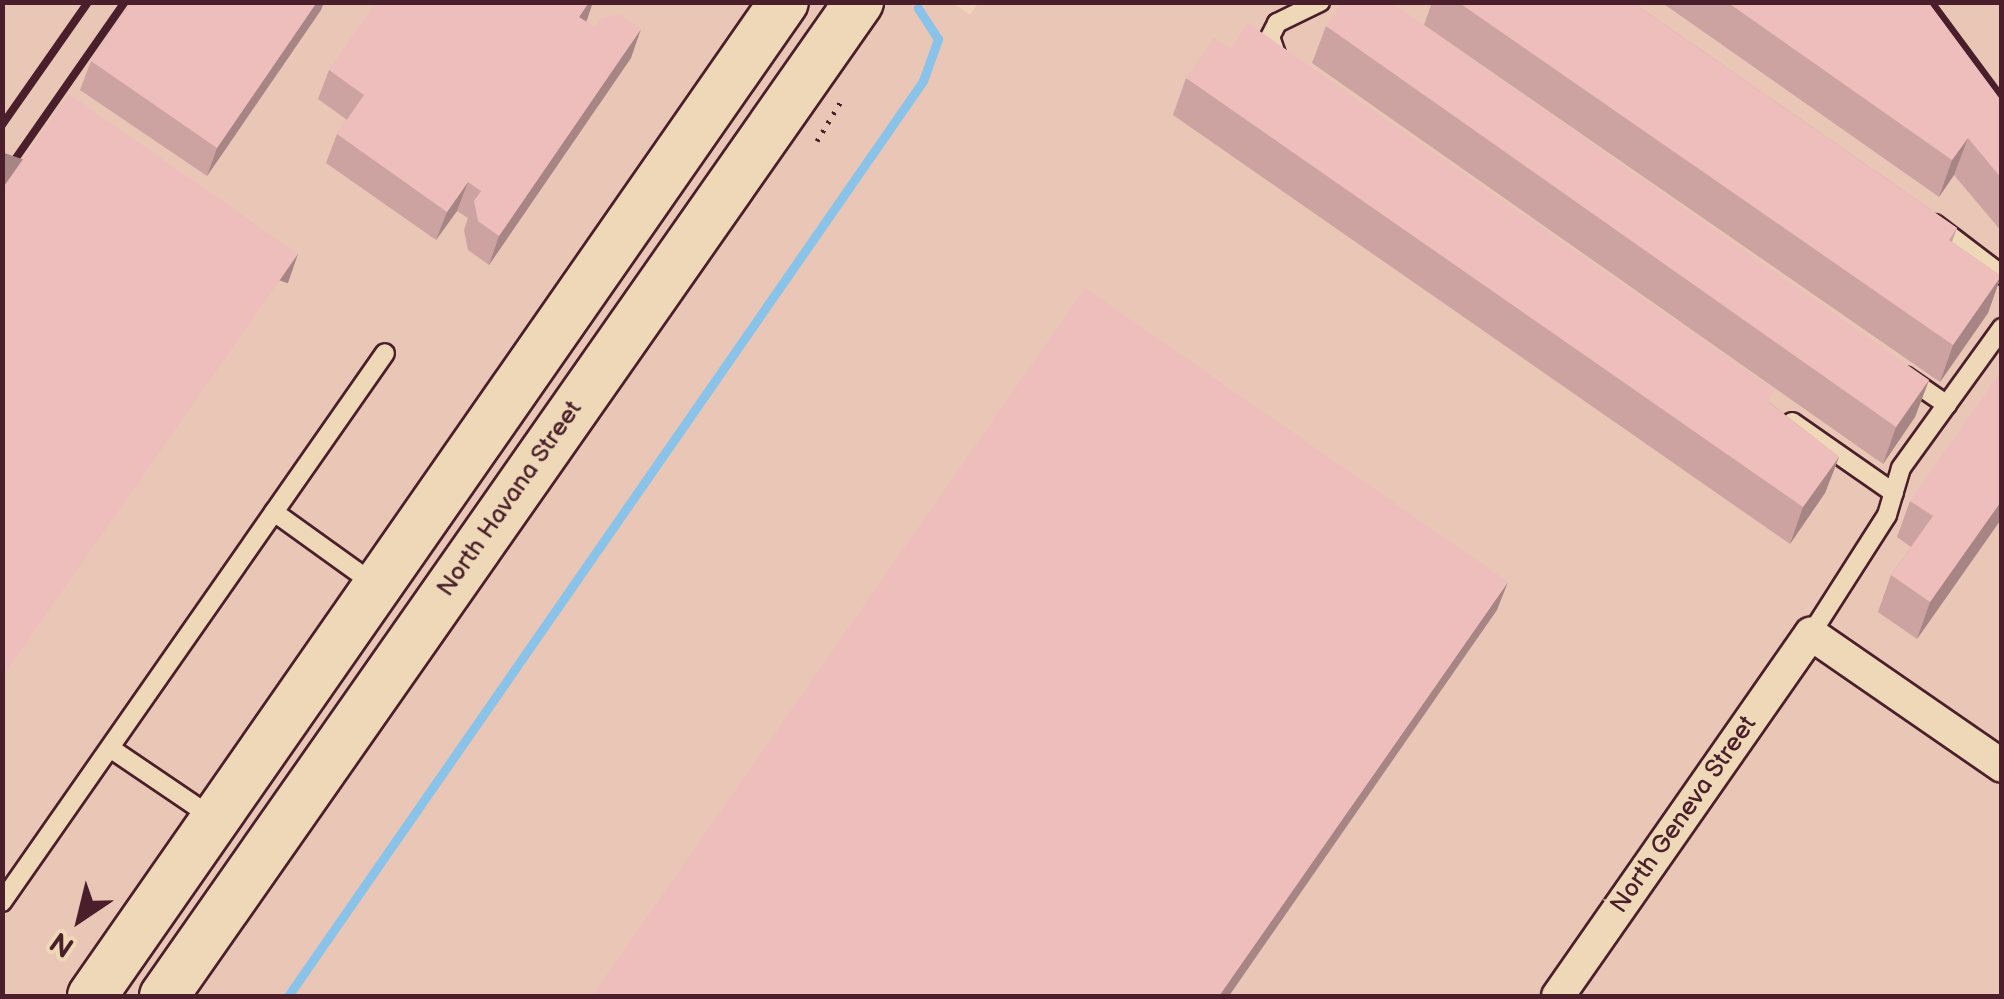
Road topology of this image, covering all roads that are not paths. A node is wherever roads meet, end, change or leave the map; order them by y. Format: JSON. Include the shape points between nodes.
{"nodes":[{"id":1,"x":784,"y":2,"type":"edge"},
{"id":2,"x":1320,"y":2,"type":"edge"},
{"id":3,"x":848,"y":6,"type":"edge"},
{"id":4,"x":1296,"y":75,"type":"edge"},
{"id":5,"x":1918,"y":211,"type":"edge"},
{"id":6,"x":2002,"y":275,"type":"edge"},
{"id":7,"x":2002,"y":328,"type":"edge"},
{"id":8,"x":385,"y":352,"type":"dead end"},
{"id":9,"x":1883,"y":360,"type":"edge"},
{"id":10,"x":1946,"y":405,"type":"junction"},
{"id":11,"x":1781,"y":414,"type":"edge"},
{"id":12,"x":1894,"y":493,"type":"junction"},
{"id":13,"x":274,"y":512,"type":"junction"},
{"id":14,"x":378,"y":586,"type":"junction"},
{"id":15,"x":1811,"y":634,"type":"junction"},
{"id":16,"x":110,"y":748,"type":"junction"},
{"id":17,"x":2002,"y":766,"type":"edge"},
{"id":18,"x":216,"y":819,"type":"junction"},
{"id":19,"x":2,"y":902,"type":"edge"},
{"id":20,"x":92,"y":996,"type":"edge"},
{"id":21,"x":164,"y":996,"type":"edge"},
{"id":22,"x":1558,"y":996,"type":"edge"}],
"edges":[{"from":1,"to":14,"type":"main road"},
{"from":2,"to":4,"type":"lane","via":[[1277,23],[1270,37],[1273,53]]},
{"from":3,"to":21,"type":"main road","name":"North Havana Street"},
{"from":5,"to":6,"type":"lane"},
{"from":7,"to":10,"type":"lane"},
{"from":8,"to":13,"type":"lane"},
{"from":9,"to":10,"type":"lane"},
{"from":10,"to":12,"type":"lane","via":[[1901,468]]},
{"from":11,"to":12,"type":"lane"},
{"from":12,"to":15,"type":"lane","via":[[1888,515]]},
{"from":13,"to":14,"type":"lane"},
{"from":13,"to":16,"type":"lane"},
{"from":14,"to":18,"type":"main road"},
{"from":15,"to":17,"type":"street"},
{"from":15,"to":22,"type":"street","name":"North Geneva Street"},
{"from":16,"to":18,"type":"lane"},
{"from":16,"to":19,"type":"lane"},
{"from":18,"to":20,"type":"main road"}]}
